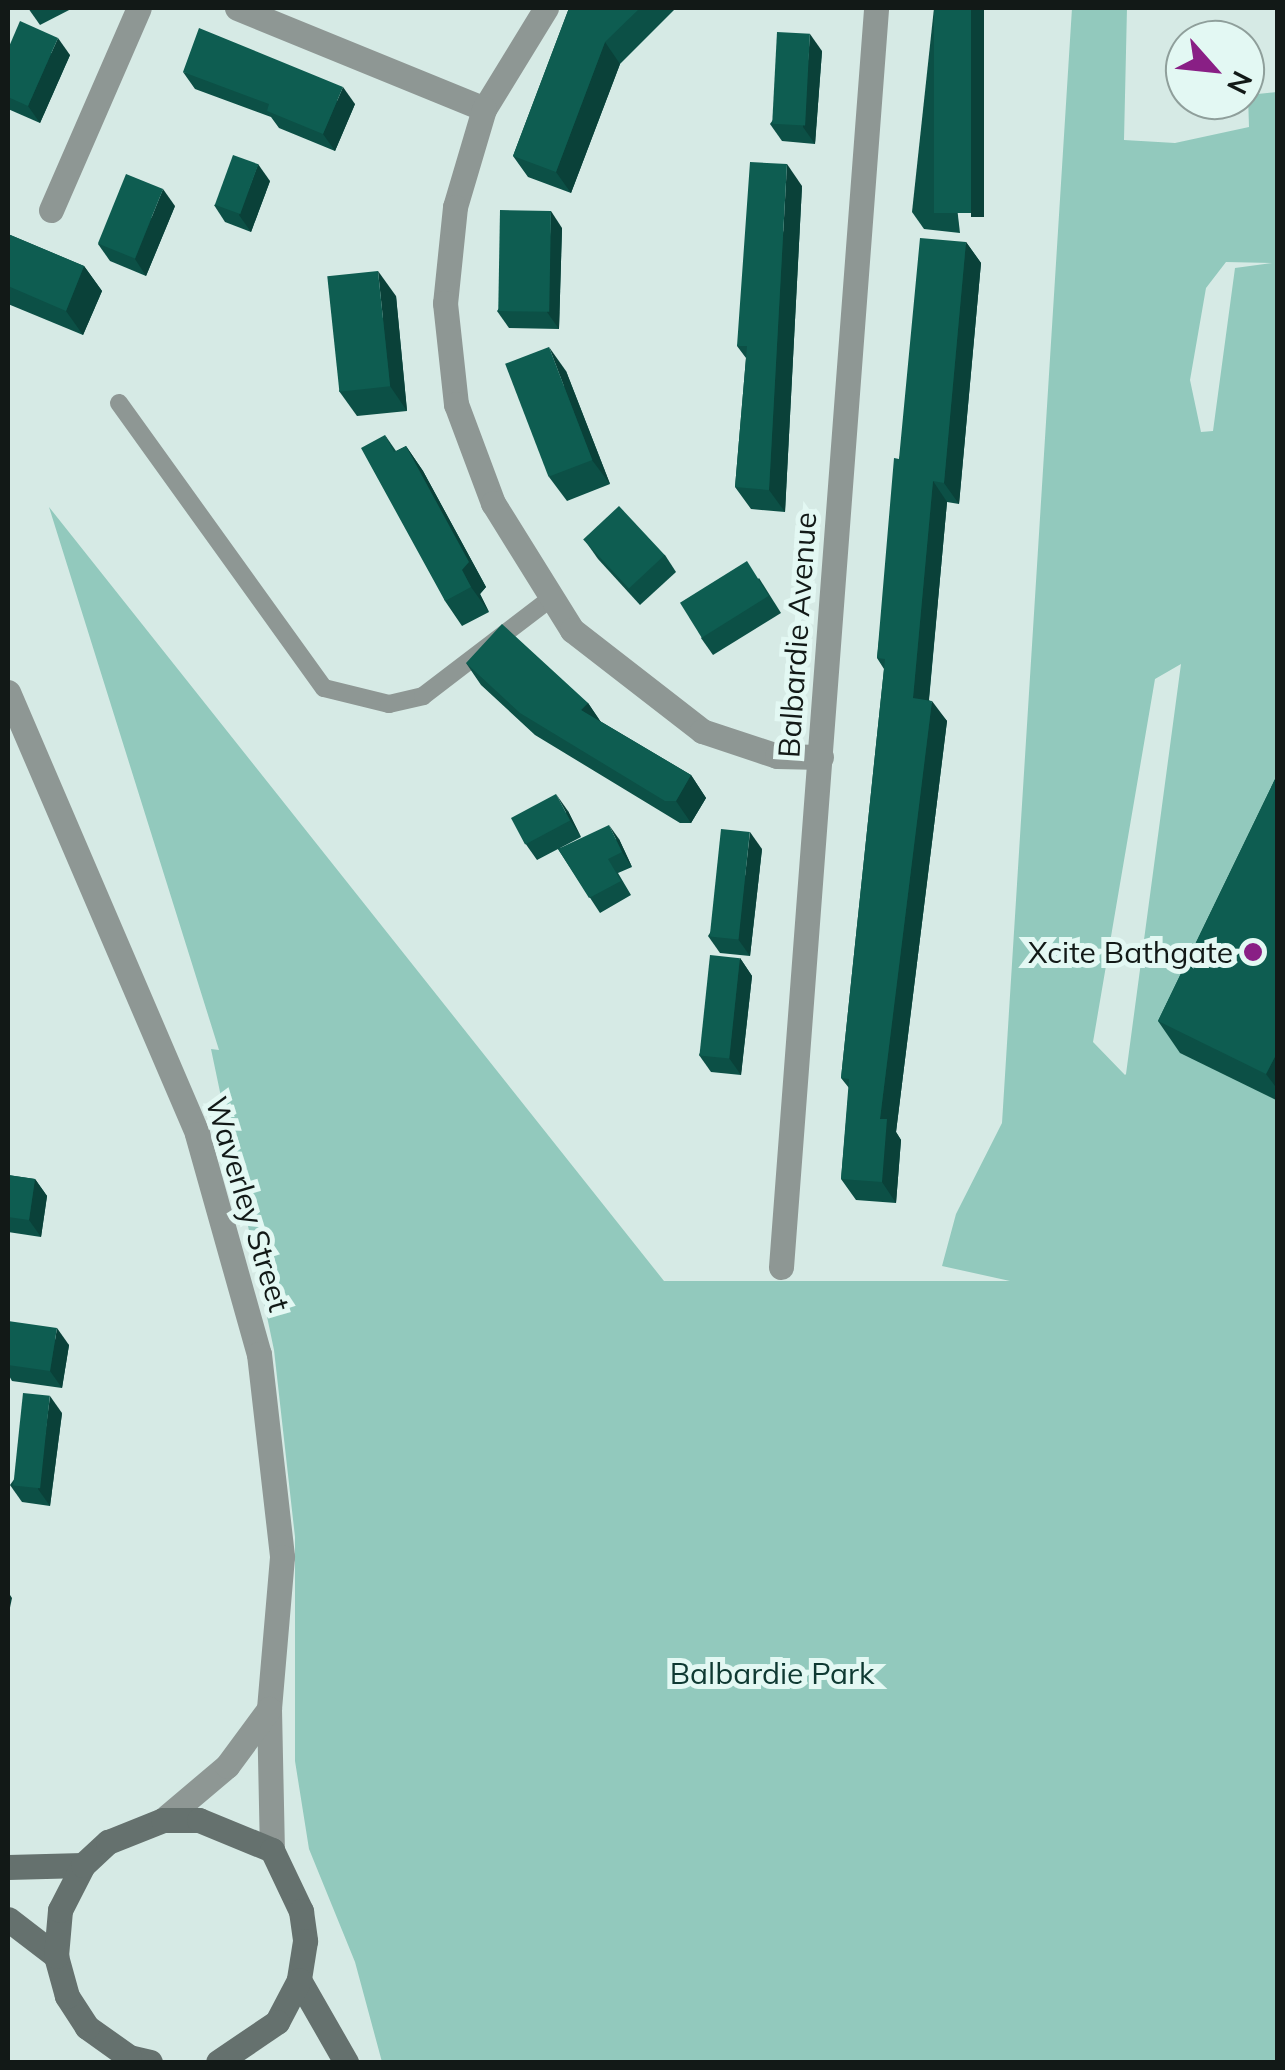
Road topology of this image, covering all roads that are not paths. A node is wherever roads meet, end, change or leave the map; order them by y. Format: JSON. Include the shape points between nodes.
{"nodes":[{"id":1,"x":139,"y":8,"type":"edge"},
{"id":2,"x":237,"y":8,"type":"edge"},
{"id":3,"x":546,"y":8,"type":"edge"},
{"id":4,"x":876,"y":8,"type":"edge"},
{"id":5,"x":484,"y":110,"type":"junction"},
{"id":6,"x":51,"y":210,"type":"dead end"},
{"id":7,"x":119,"y":403,"type":"dead end"},
{"id":8,"x":550,"y":599,"type":"junction"},
{"id":9,"x":8,"y":692,"type":"edge"},
{"id":10,"x":821,"y":757,"type":"junction"},
{"id":11,"x":782,"y":1267,"type":"dead end"},
{"id":12,"x":269,"y":1709,"type":"junction"},
{"id":13,"x":162,"y":1820,"type":"junction"},
{"id":14,"x":272,"y":1850,"type":"junction"},
{"id":15,"x":83,"y":1865,"type":"junction"},
{"id":16,"x":8,"y":1866,"type":"edge"},
{"id":17,"x":8,"y":1918,"type":"edge"},
{"id":18,"x":56,"y":1956,"type":"junction"},
{"id":19,"x":299,"y":1980,"type":"junction"},
{"id":20,"x":241,"y":2059,"type":"edge"},
{"id":21,"x":150,"y":2062,"type":"edge"},
{"id":22,"x":346,"y":2062,"type":"edge"}],
"edges":[{"from":1,"to":6,"type":"street"},
{"from":2,"to":5,"type":"street"},
{"from":3,"to":5,"type":"street"},
{"from":4,"to":10,"type":"street","name":"Balbardie Avenue"},
{"from":5,"to":8,"type":"street","via":[[455,207],[445,304],[456,404],[493,502]]},
{"from":7,"to":8,"type":"lane","via":[[324,688],[389,704],[424,696]]},
{"from":8,"to":10,"type":"street","via":[[572,630],[622,674],[702,730],[777,756]]},
{"from":9,"to":12,"type":"street","name":"Waverley Street","via":[[197,1134],[259,1354],[282,1556]]},
{"from":10,"to":11,"type":"street","name":"Balbardie Avenue"},
{"from":12,"to":13,"type":"street","via":[[227,1766]]},
{"from":12,"to":14,"type":"street","name":"Waverley Street"},
{"from":13,"to":14,"type":"main road","via":[[199,1820]]},
{"from":13,"to":15,"type":"main road","via":[[108,1842]]},
{"from":14,"to":19,"type":"main road","via":[[301,1911]]},
{"from":15,"to":16,"type":"main road"},
{"from":15,"to":18,"type":"main road","via":[[60,1910]]},
{"from":17,"to":18,"type":"main road"},
{"from":18,"to":21,"type":"main road","via":[[67,1996],[87,2027],[129,2057]]},
{"from":19,"to":20,"type":"main road","via":[[277,2022]]},
{"from":19,"to":22,"type":"main road"}]}
